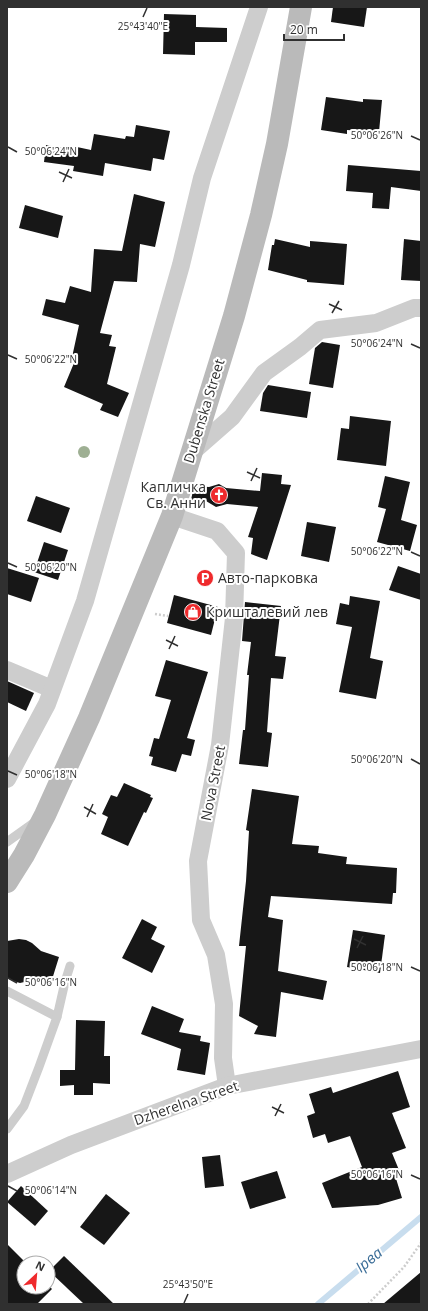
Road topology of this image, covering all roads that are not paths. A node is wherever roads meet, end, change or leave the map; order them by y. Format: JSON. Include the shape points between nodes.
{"nodes":[{"id":1,"x":259,"y":7,"type":"edge"},
{"id":2,"x":300,"y":7,"type":"edge"},
{"id":3,"x":421,"y":308,"type":"edge"},
{"id":4,"x":191,"y":453,"type":"junction"},
{"id":5,"x":172,"y":516,"type":"junction"},
{"id":6,"x":7,"y":670,"type":"edge"},
{"id":7,"x":52,"y":689,"type":"junction"},
{"id":8,"x":7,"y":779,"type":"edge"},
{"id":9,"x":45,"y":815,"type":"junction"},
{"id":10,"x":7,"y":842,"type":"edge"},
{"id":11,"x":7,"y":882,"type":"edge"},
{"id":12,"x":70,"y":966,"type":"dead end"},
{"id":13,"x":7,"y":991,"type":"edge"},
{"id":14,"x":57,"y":1017,"type":"junction"},
{"id":15,"x":421,"y":1049,"type":"edge"},
{"id":16,"x":227,"y":1086,"type":"junction"},
{"id":17,"x":7,"y":1129,"type":"edge"},
{"id":18,"x":7,"y":1174,"type":"edge"}],
"edges":[{"from":1,"to":7,"type":"street","via":[[202,178],[181,265],[85,601]]},
{"from":2,"to":4,"type":"main road","name":"Dubenska Street","via":[[277,144],[261,215],[234,316]]},
{"from":3,"to":4,"type":"street","via":[[414,308],[376,323],[320,330],[264,373],[232,417]]},
{"from":4,"to":5,"type":"main road","name":"Dubenska Street"},
{"from":5,"to":9,"type":"main road","name":"Dubenska Street","via":[[89,718]]},
{"from":5,"to":16,"type":"street","name":"Nova Street","via":[[217,531],[236,553],[234,618],[220,745],[198,861],[202,920],[216,955],[224,1004],[223,1058]]},
{"from":6,"to":7,"type":"street"},
{"from":7,"to":8,"type":"street","via":[[47,704]]},
{"from":9,"to":10,"type":"lane"},
{"from":9,"to":11,"type":"main road","name":"Dubenska Street"},
{"from":12,"to":14,"type":"lane"},
{"from":13,"to":14,"type":"lane"},
{"from":14,"to":17,"type":"lane","via":[[24,1106]]},
{"from":15,"to":16,"type":"street","name":"Dzherelna Street"},
{"from":16,"to":18,"type":"street","name":"Dzherelna Street","via":[[71,1145]]}]}
